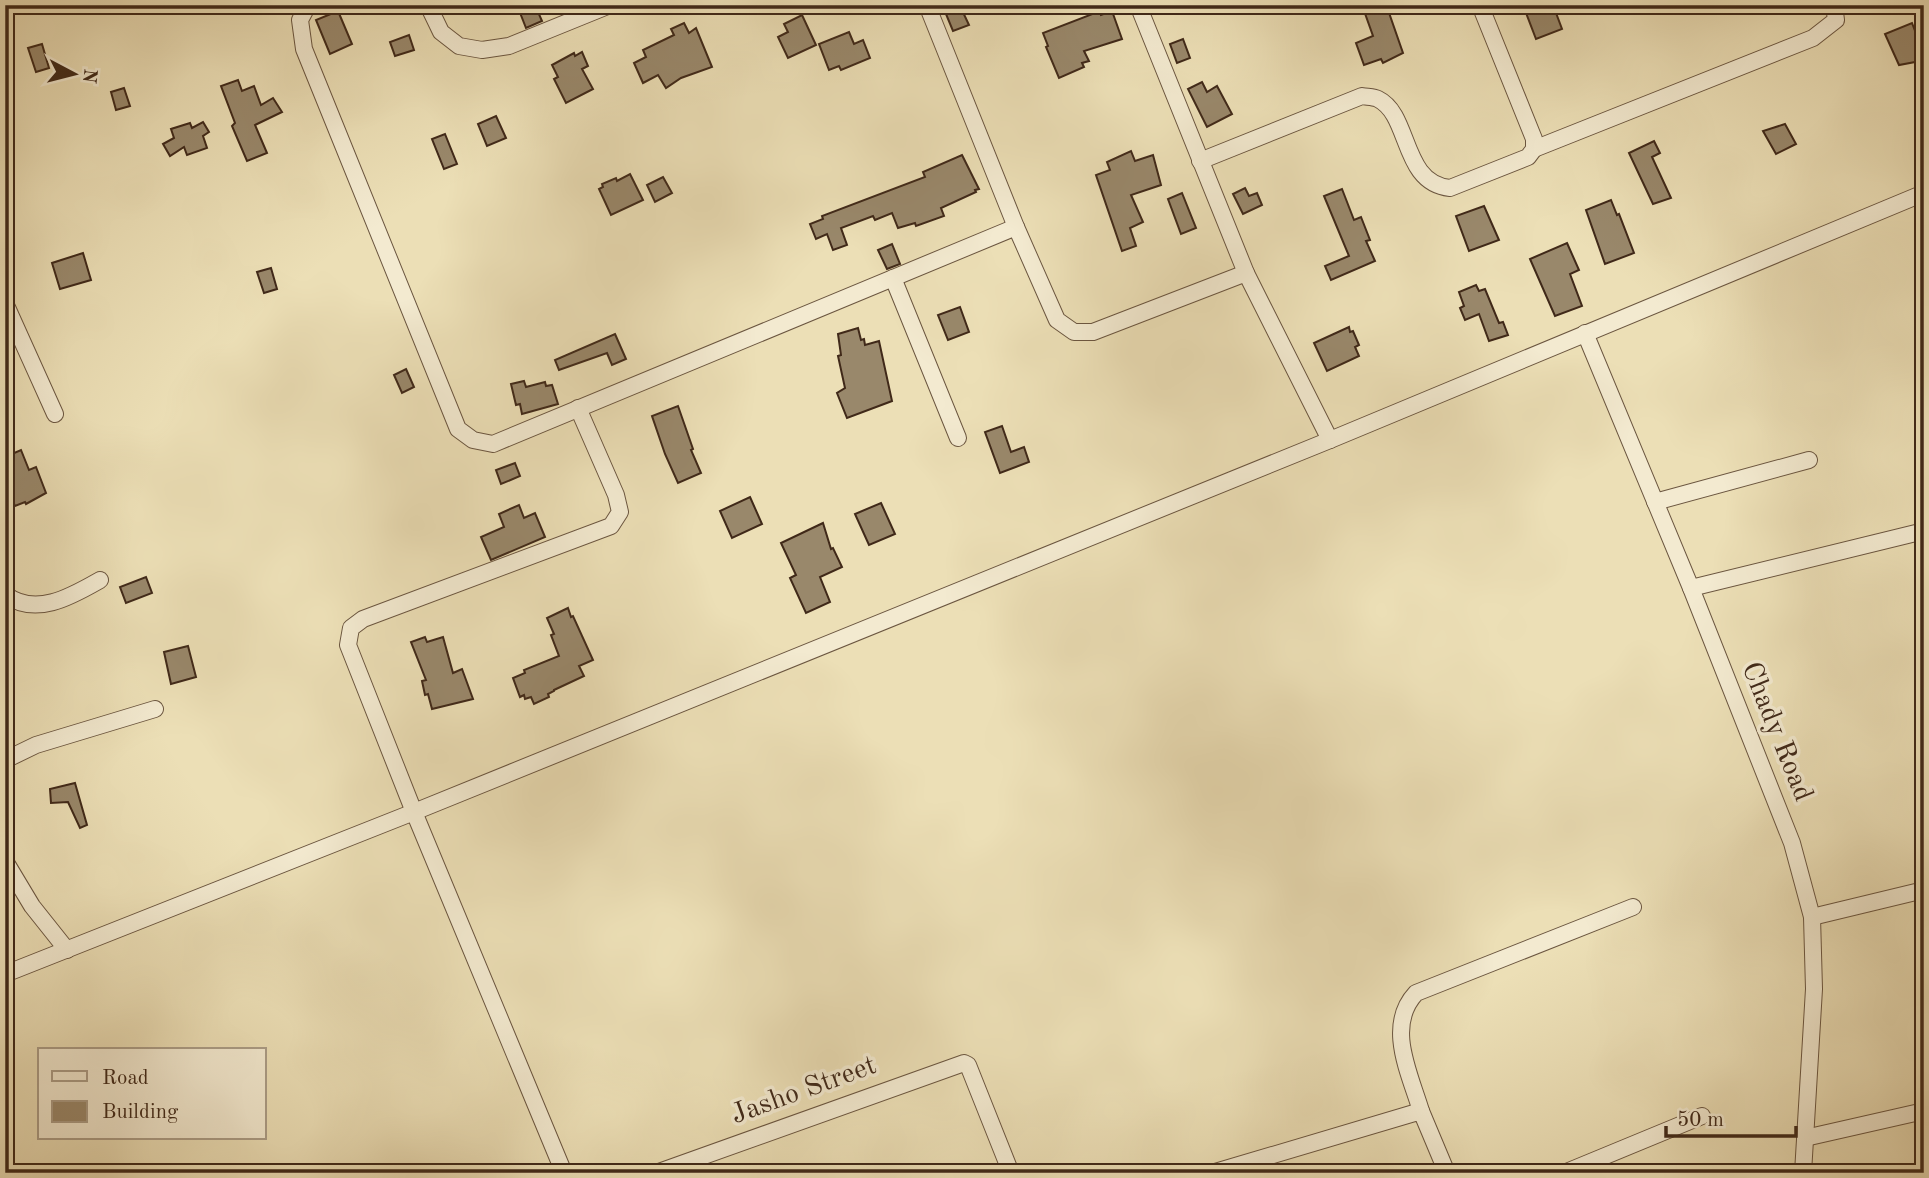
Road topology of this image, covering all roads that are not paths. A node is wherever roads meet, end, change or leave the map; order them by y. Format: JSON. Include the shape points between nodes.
{"nodes":[{"id":1,"x":308,"y":5,"type":"edge"},
{"id":2,"x":428,"y":5,"type":"edge"},
{"id":3,"x":610,"y":5,"type":"edge"},
{"id":4,"x":927,"y":5,"type":"edge"},
{"id":5,"x":1138,"y":5,"type":"edge"},
{"id":6,"x":1480,"y":5,"type":"edge"},
{"id":7,"x":1834,"y":5,"type":"edge"},
{"id":8,"x":1534,"y":149,"type":"junction"},
{"id":9,"x":1200,"y":161,"type":"junction"},
{"id":10,"x":1924,"y":193,"type":"edge"},
{"id":11,"x":1016,"y":227,"type":"junction"},
{"id":12,"x":1246,"y":273,"type":"junction"},
{"id":13,"x":894,"y":278,"type":"junction"},
{"id":14,"x":5,"y":303,"type":"edge"},
{"id":15,"x":1585,"y":333,"type":"junction"},
{"id":16,"x":578,"y":408,"type":"junction"},
{"id":17,"x":55,"y":414,"type":"dead end"},
{"id":18,"x":958,"y":438,"type":"dead end"},
{"id":19,"x":1330,"y":440,"type":"junction"},
{"id":20,"x":1809,"y":460,"type":"dead end"},
{"id":21,"x":1655,"y":502,"type":"junction"},
{"id":22,"x":1924,"y":531,"type":"edge"},
{"id":23,"x":100,"y":580,"type":"dead end"},
{"id":24,"x":1691,"y":588,"type":"junction"},
{"id":25,"x":5,"y":594,"type":"edge"},
{"id":26,"x":155,"y":709,"type":"dead end"},
{"id":27,"x":5,"y":760,"type":"edge"},
{"id":28,"x":414,"y":812,"type":"junction"},
{"id":29,"x":5,"y":861,"type":"edge"},
{"id":30,"x":1924,"y":890,"type":"edge"},
{"id":31,"x":1633,"y":907,"type":"dead end"},
{"id":32,"x":1812,"y":917,"type":"junction"},
{"id":33,"x":67,"y":950,"type":"junction"},
{"id":34,"x":5,"y":974,"type":"edge"},
{"id":35,"x":1421,"y":1111,"type":"junction"},
{"id":36,"x":1924,"y":1111,"type":"edge"},
{"id":37,"x":1702,"y":1116,"type":"dead end"},
{"id":38,"x":1805,"y":1138,"type":"junction"},
{"id":39,"x":565,"y":1173,"type":"edge"},
{"id":40,"x":656,"y":1173,"type":"edge"},
{"id":41,"x":1011,"y":1173,"type":"edge"},
{"id":42,"x":1212,"y":1173,"type":"edge"},
{"id":43,"x":1447,"y":1173,"type":"edge"},
{"id":44,"x":1564,"y":1173,"type":"edge"},
{"id":45,"x":1803,"y":1173,"type":"edge"}],
"edges":[{"from":1,"to":16,"type":"street","via":[[300,20],[304,49],[458,429],[473,440],[493,443]]},
{"from":2,"to":3,"type":"street","via":[[441,32],[460,46],[482,50],[509,46]]},
{"from":4,"to":11,"type":"street"},
{"from":5,"to":9,"type":"street"},
{"from":6,"to":8,"type":"street","via":[[1534,139]]},
{"from":7,"to":8,"type":"street","via":[[1836,20],[1813,38]]},
{"from":8,"to":9,"type":"street","via":[[1528,157],[1450,188],[1437,187],[1423,178],[1389,106],[1362,96]]},
{"from":9,"to":12,"type":"street"},
{"from":10,"to":15,"type":"street"},
{"from":11,"to":12,"type":"street","via":[[1057,320],[1074,332],[1093,332]]},
{"from":11,"to":13,"type":"street"},
{"from":12,"to":19,"type":"street"},
{"from":13,"to":16,"type":"street"},
{"from":13,"to":18,"type":"street"},
{"from":14,"to":17,"type":"street"},
{"from":15,"to":19,"type":"street"},
{"from":15,"to":21,"type":"street","name":"Chady Road"},
{"from":16,"to":28,"type":"street","via":[[616,495],[620,512],[611,526],[363,619],[351,628],[348,645]]},
{"from":19,"to":28,"type":"street"},
{"from":20,"to":21,"type":"street"},
{"from":21,"to":24,"type":"street","name":"Chady Road"},
{"from":22,"to":24,"type":"street"},
{"from":23,"to":25,"type":"street","via":[[60,602],[23,604]]},
{"from":24,"to":32,"type":"street","name":"Chady Road","via":[[1793,843]]},
{"from":26,"to":27,"type":"street","via":[[36,744]]},
{"from":28,"to":33,"type":"street"},
{"from":28,"to":39,"type":"street"},
{"from":29,"to":33,"type":"street","via":[[32,906]]},
{"from":30,"to":32,"type":"street"},
{"from":31,"to":35,"type":"street","via":[[1416,993],[1401,1018],[1400,1040]]},
{"from":32,"to":38,"type":"street","name":"Chady Road","via":[[1814,989]]},
{"from":33,"to":34,"type":"street"},
{"from":35,"to":42,"type":"street"},
{"from":35,"to":43,"type":"street"},
{"from":36,"to":38,"type":"street"},
{"from":37,"to":44,"type":"street"},
{"from":38,"to":45,"type":"street","name":"Chady Road"},
{"from":40,"to":41,"type":"street","name":"Jasho Street","via":[[959,1063],[968,1065]]}]}
